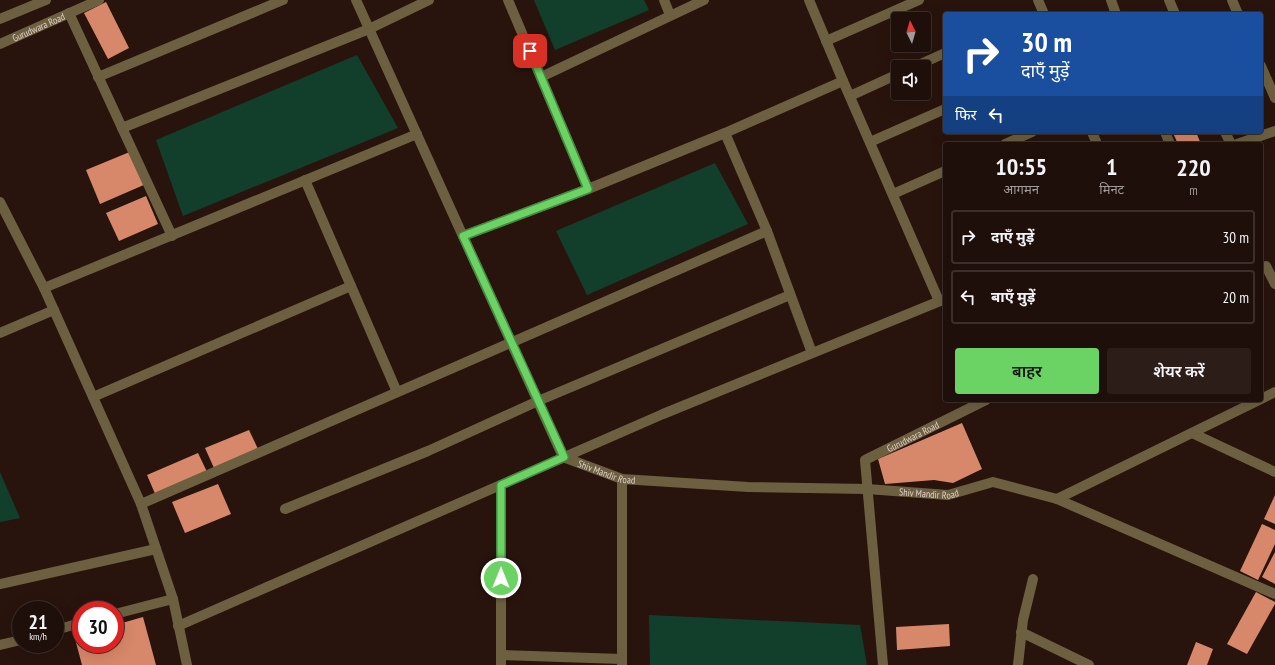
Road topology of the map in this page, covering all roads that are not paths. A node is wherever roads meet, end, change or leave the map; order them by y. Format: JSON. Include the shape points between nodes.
{"nodes":[{"id":1,"x":46,"y":0,"type":"edge"},
{"id":2,"x":99,"y":0,"type":"edge"},
{"id":3,"x":283,"y":0,"type":"edge"},
{"id":4,"x":356,"y":0,"type":"edge"},
{"id":5,"x":429,"y":0,"type":"edge"},
{"id":6,"x":508,"y":0,"type":"edge"},
{"id":7,"x":664,"y":0,"type":"edge"},
{"id":8,"x":704,"y":0,"type":"edge"},
{"id":9,"x":809,"y":0,"type":"edge"},
{"id":10,"x":919,"y":0,"type":"edge"},
{"id":11,"x":1038,"y":0,"type":"edge"},
{"id":12,"x":1111,"y":0,"type":"edge"},
{"id":13,"x":1169,"y":0,"type":"edge"},
{"id":14,"x":1232,"y":0,"type":"edge"},
{"id":15,"x":1039,"y":12,"type":"edge"},
{"id":16,"x":1115,"y":12,"type":"edge"},
{"id":17,"x":1174,"y":12,"type":"edge"},
{"id":18,"x":1237,"y":12,"type":"edge"},
{"id":19,"x":69,"y":13,"type":"junction"},
{"id":20,"x":670,"y":16,"type":"junction"},
{"id":21,"x":0,"y":20,"type":"edge"},
{"id":22,"x":369,"y":29,"type":"junction"},
{"id":23,"x":826,"y":41,"type":"junction"},
{"id":24,"x":0,"y":44,"type":"edge"},
{"id":25,"x":943,"y":54,"type":"edge"},
{"id":26,"x":930,"y":60,"type":"edge"},
{"id":27,"x":1263,"y":71,"type":"edge"},
{"id":28,"x":98,"y":77,"type":"junction"},
{"id":29,"x":541,"y":77,"type":"junction"},
{"id":30,"x":891,"y":77,"type":"edge"},
{"id":31,"x":843,"y":81,"type":"junction"},
{"id":32,"x":850,"y":96,"type":"junction"},
{"id":33,"x":1275,"y":98,"type":"edge"},
{"id":34,"x":943,"y":110,"type":"edge"},
{"id":35,"x":122,"y":128,"type":"junction"},
{"id":36,"x":1275,"y":131,"type":"edge"},
{"id":37,"x":725,"y":133,"type":"junction"},
{"id":38,"x":417,"y":134,"type":"junction"},
{"id":39,"x":1028,"y":134,"type":"edge"},
{"id":40,"x":870,"y":142,"type":"junction"},
{"id":41,"x":1010,"y":142,"type":"edge"},
{"id":42,"x":1243,"y":142,"type":"edge"},
{"id":43,"x":943,"y":172,"type":"edge"},
{"id":44,"x":305,"y":180,"type":"junction"},
{"id":45,"x":588,"y":189,"type":"junction"},
{"id":46,"x":893,"y":194,"type":"junction"},
{"id":47,"x":1,"y":208,"type":"edge"},
{"id":48,"x":766,"y":231,"type":"junction"},
{"id":49,"x":172,"y":236,"type":"junction"},
{"id":50,"x":463,"y":236,"type":"junction"},
{"id":51,"x":1267,"y":265,"type":"edge"},
{"id":52,"x":1275,"y":284,"type":"edge"},
{"id":53,"x":351,"y":286,"type":"junction"},
{"id":54,"x":44,"y":288,"type":"junction"},
{"id":55,"x":790,"y":295,"type":"junction"},
{"id":56,"x":942,"y":300,"type":"edge"},
{"id":57,"x":54,"y":310,"type":"junction"},
{"id":58,"x":0,"y":333,"type":"edge"},
{"id":59,"x":511,"y":342,"type":"junction"},
{"id":60,"x":812,"y":353,"type":"junction"},
{"id":61,"x":397,"y":392,"type":"junction"},
{"id":62,"x":1275,"y":392,"type":"edge"},
{"id":63,"x":93,"y":397,"type":"junction"},
{"id":64,"x":1263,"y":398,"type":"edge"},
{"id":65,"x":538,"y":401,"type":"junction"},
{"id":66,"x":982,"y":402,"type":"edge"},
{"id":67,"x":1256,"y":402,"type":"edge"},
{"id":68,"x":1192,"y":433,"type":"junction"},
{"id":69,"x":564,"y":457,"type":"junction"},
{"id":70,"x":1275,"y":472,"type":"edge"},
{"id":71,"x":622,"y":479,"type":"junction"},
{"id":72,"x":501,"y":485,"type":"junction"},
{"id":73,"x":867,"y":489,"type":"junction"},
{"id":74,"x":1057,"y":499,"type":"junction"},
{"id":75,"x":141,"y":504,"type":"junction"},
{"id":76,"x":285,"y":509,"type":"dead end"},
{"id":77,"x":156,"y":549,"type":"junction"},
{"id":78,"x":1033,"y":579,"type":"dead end"},
{"id":79,"x":0,"y":584,"type":"edge"},
{"id":80,"x":1275,"y":594,"type":"edge"},
{"id":81,"x":173,"y":599,"type":"junction"},
{"id":82,"x":124,"y":612,"type":"edge"},
{"id":83,"x":178,"y":626,"type":"junction"},
{"id":84,"x":1021,"y":632,"type":"junction"},
{"id":85,"x":12,"y":642,"type":"edge"},
{"id":86,"x":0,"y":645,"type":"edge"},
{"id":87,"x":501,"y":660,"type":"edge"},
{"id":88,"x":622,"y":662,"type":"edge"},
{"id":89,"x":187,"y":665,"type":"edge"},
{"id":90,"x":883,"y":665,"type":"edge"},
{"id":91,"x":1018,"y":665,"type":"edge"},
{"id":92,"x":1089,"y":665,"type":"edge"}],
"edges":[{"from":1,"to":21,"type":"street"},
{"from":2,"to":19,"type":"street","name":"Gurudwara Road"},
{"from":3,"to":28,"type":"street"},
{"from":4,"to":22,"type":"street"},
{"from":5,"to":22,"type":"street"},
{"from":6,"to":29,"type":"street"},
{"from":7,"to":20,"type":"street"},
{"from":8,"to":20,"type":"street"},
{"from":9,"to":23,"type":"street"},
{"from":10,"to":23,"type":"street"},
{"from":11,"to":15,"type":"street"},
{"from":12,"to":16,"type":"street"},
{"from":13,"to":17,"type":"street"},
{"from":14,"to":18,"type":"street"},
{"from":19,"to":24,"type":"street","name":"Gurudwara Road"},
{"from":19,"to":28,"type":"street"},
{"from":20,"to":29,"type":"street"},
{"from":22,"to":35,"type":"street"},
{"from":22,"to":38,"type":"street"},
{"from":23,"to":31,"type":"street"},
{"from":25,"to":26,"type":"street"},
{"from":27,"to":33,"type":"street"},
{"from":28,"to":35,"type":"street"},
{"from":29,"to":45,"type":"street"},
{"from":30,"to":32,"type":"street"},
{"from":31,"to":32,"type":"street"},
{"from":31,"to":37,"type":"street"},
{"from":32,"to":40,"type":"street"},
{"from":34,"to":40,"type":"street"},
{"from":35,"to":49,"type":"street"},
{"from":36,"to":42,"type":"street"},
{"from":37,"to":45,"type":"street"},
{"from":37,"to":48,"type":"street"},
{"from":38,"to":44,"type":"street"},
{"from":38,"to":50,"type":"street"},
{"from":39,"to":41,"type":"street"},
{"from":40,"to":46,"type":"street"},
{"from":43,"to":46,"type":"street"},
{"from":44,"to":49,"type":"street"},
{"from":44,"to":53,"type":"street"},
{"from":45,"to":50,"type":"street"},
{"from":46,"to":56,"type":"street"},
{"from":47,"to":54,"type":"street"},
{"from":48,"to":55,"type":"street"},
{"from":48,"to":59,"type":"street"},
{"from":49,"to":54,"type":"street"},
{"from":50,"to":59,"type":"street"},
{"from":51,"to":52,"type":"street"},
{"from":53,"to":61,"type":"street"},
{"from":53,"to":63,"type":"street"},
{"from":54,"to":57,"type":"street"},
{"from":55,"to":60,"type":"street"},
{"from":55,"to":65,"type":"street"},
{"from":56,"to":60,"type":"street"},
{"from":57,"to":58,"type":"street"},
{"from":57,"to":63,"type":"street"},
{"from":59,"to":61,"type":"street"},
{"from":59,"to":65,"type":"street"},
{"from":60,"to":69,"type":"street"},
{"from":61,"to":75,"type":"street"},
{"from":62,"to":64,"type":"street"},
{"from":63,"to":75,"type":"street"},
{"from":65,"to":69,"type":"street"},
{"from":65,"to":76,"type":"street","via":[[428,451]]},
{"from":66,"to":73,"type":"street","name":"Gurudwara Road","via":[[865,460]]},
{"from":67,"to":68,"type":"street"},
{"from":68,"to":70,"type":"street"},
{"from":68,"to":74,"type":"street"},
{"from":69,"to":71,"type":"street","name":"Shiv Mandir Road"},
{"from":69,"to":72,"type":"street"},
{"from":71,"to":73,"type":"street","name":"Shiv Mandir Road","via":[[748,487]]},
{"from":71,"to":88,"type":"street"},
{"from":72,"to":83,"type":"street"},
{"from":72,"to":87,"type":"street"},
{"from":73,"to":74,"type":"street","name":"Shiv Mandir Road","via":[[948,495],[993,482]]},
{"from":73,"to":90,"type":"street"},
{"from":74,"to":80,"type":"street","name":"Shiv Mandir Road"},
{"from":75,"to":77,"type":"street"},
{"from":77,"to":79,"type":"street"},
{"from":77,"to":81,"type":"street"},
{"from":78,"to":84,"type":"street"},
{"from":81,"to":82,"type":"street"},
{"from":81,"to":83,"type":"street"},
{"from":83,"to":89,"type":"street"},
{"from":84,"to":91,"type":"street"},
{"from":84,"to":92,"type":"street"},
{"from":85,"to":86,"type":"street"},
{"from":87,"to":88,"type":"street"}]}
